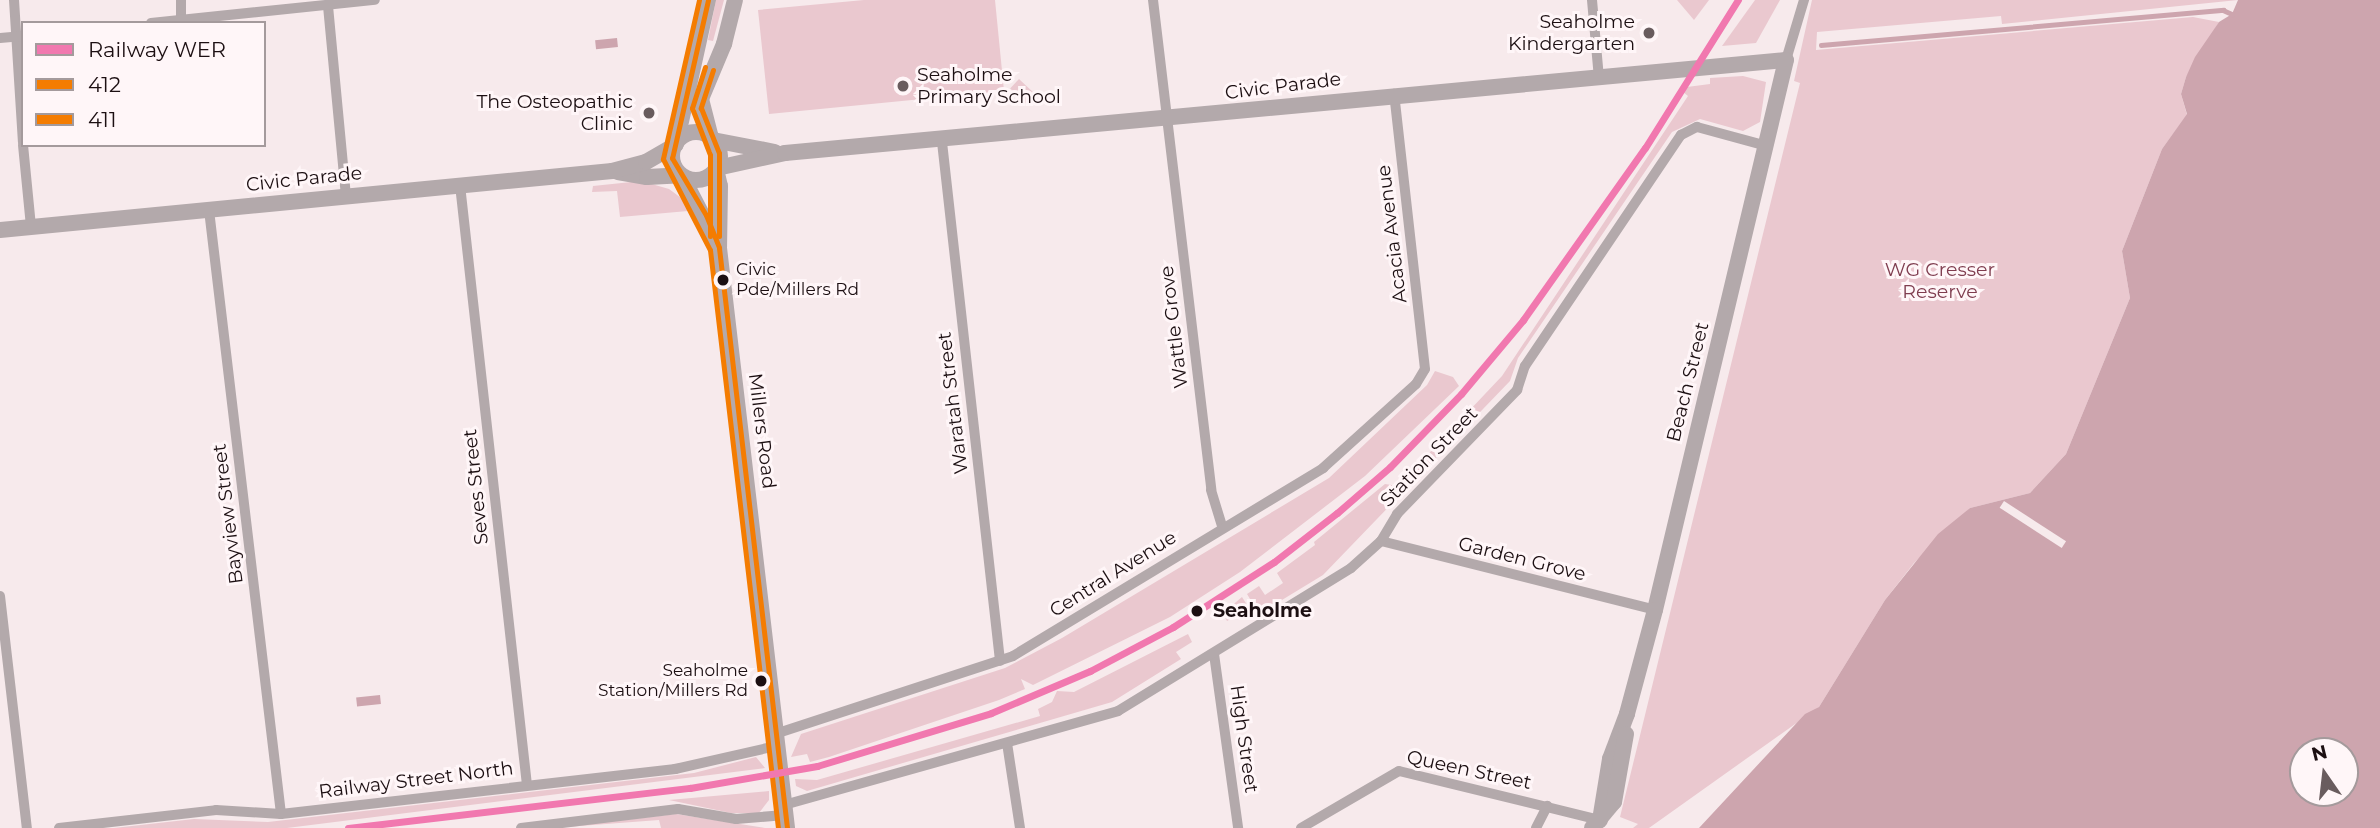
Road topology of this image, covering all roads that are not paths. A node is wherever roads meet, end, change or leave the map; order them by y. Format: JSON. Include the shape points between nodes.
{"nodes":[{"id":1,"x":14,"y":0,"type":"edge"},
{"id":2,"x":181,"y":0,"type":"edge"},
{"id":3,"x":375,"y":0,"type":"edge"},
{"id":4,"x":708,"y":0,"type":"edge"},
{"id":5,"x":734,"y":0,"type":"edge"},
{"id":6,"x":1153,"y":0,"type":"edge"},
{"id":7,"x":1592,"y":0,"type":"edge"},
{"id":8,"x":1804,"y":0,"type":"edge"},
{"id":9,"x":353,"y":1,"type":"edge"},
{"id":10,"x":328,"y":6,"type":"junction"},
{"id":11,"x":181,"y":20,"type":"junction"},
{"id":12,"x":171,"y":21,"type":"edge"},
{"id":13,"x":18,"y":36,"type":"edge"},
{"id":14,"x":0,"y":38,"type":"edge"},
{"id":15,"x":1786,"y":60,"type":"junction"},
{"id":16,"x":1599,"y":78,"type":"junction"},
{"id":17,"x":1394,"y":94,"type":"junction"},
{"id":18,"x":21,"y":100,"type":"edge"},
{"id":19,"x":1167,"y":120,"type":"junction"},
{"id":20,"x":712,"y":139,"type":"junction"},
{"id":21,"x":942,"y":142,"type":"junction"},
{"id":22,"x":675,"y":144,"type":"junction"},
{"id":23,"x":1767,"y":146,"type":"junction"},
{"id":24,"x":23,"y":147,"type":"edge"},
{"id":25,"x":785,"y":153,"type":"junction"},
{"id":26,"x":716,"y":169,"type":"junction"},
{"id":27,"x":612,"y":171,"type":"junction"},
{"id":28,"x":681,"y":176,"type":"junction"},
{"id":29,"x":460,"y":185,"type":"junction"},
{"id":30,"x":346,"y":196,"type":"junction"},
{"id":31,"x":209,"y":210,"type":"junction"},
{"id":32,"x":31,"y":227,"type":"junction"},
{"id":33,"x":0,"y":230,"type":"edge"},
{"id":34,"x":719,"y":248,"type":"junction"},
{"id":35,"x":1425,"y":369,"type":"joint"},
{"id":36,"x":1222,"y":527,"type":"junction"},
{"id":37,"x":1381,"y":541,"type":"junction"},
{"id":38,"x":0,"y":596,"type":"edge"},
{"id":39,"x":1655,"y":610,"type":"junction"},
{"id":40,"x":1214,"y":654,"type":"junction"},
{"id":41,"x":1000,"y":661,"type":"junction"},
{"id":42,"x":776,"y":740,"type":"junction"},
{"id":43,"x":1007,"y":743,"type":"junction"},
{"id":44,"x":527,"y":785,"type":"junction"},
{"id":45,"x":1547,"y":806,"type":"junction"},
{"id":46,"x":281,"y":814,"type":"junction"},
{"id":47,"x":785,"y":816,"type":"edge"},
{"id":48,"x":1596,"y":824,"type":"edge"},
{"id":49,"x":535,"y":827,"type":"edge"},
{"id":50,"x":27,"y":828,"type":"edge"},
{"id":51,"x":59,"y":828,"type":"edge"},
{"id":52,"x":521,"y":828,"type":"edge"},
{"id":53,"x":1020,"y":828,"type":"edge"},
{"id":54,"x":1238,"y":828,"type":"edge"},
{"id":55,"x":1301,"y":828,"type":"edge"},
{"id":56,"x":1536,"y":828,"type":"edge"}],
"edges":[{"from":1,"to":13,"type":"street"},
{"from":2,"to":11,"type":"street"},
{"from":3,"to":9,"type":"street"},
{"from":4,"to":22,"type":"street"},
{"from":5,"to":20,"type":"street","via":[[724,44],[701,99]]},
{"from":6,"to":19,"type":"street","name":"Wattle Grove"},
{"from":7,"to":16,"type":"street"},
{"from":8,"to":15,"type":"street"},
{"from":9,"to":10,"type":"street"},
{"from":10,"to":11,"type":"street"},
{"from":10,"to":30,"type":"street"},
{"from":11,"to":12,"type":"street"},
{"from":13,"to":14,"type":"street"},
{"from":13,"to":18,"type":"street"},
{"from":15,"to":16,"type":"street","name":"Civic Parade"},
{"from":15,"to":23,"type":"street","name":"Beach Street"},
{"from":16,"to":17,"type":"street","name":"Civic Parade"},
{"from":17,"to":19,"type":"street","name":"Civic Parade"},
{"from":17,"to":35,"type":"street","name":"Acacia Avenue"},
{"from":19,"to":21,"type":"street","name":"Civic Parade"},
{"from":19,"to":36,"type":"street","name":"Wattle Grove","via":[[1211,489]]},
{"from":20,"to":22,"type":"street","via":[[692,133]]},
{"from":20,"to":25,"type":"street","name":"Civic Parade"},
{"from":20,"to":26,"type":"street","via":[[719,153]]},
{"from":21,"to":25,"type":"street","name":"Civic Parade"},
{"from":21,"to":41,"type":"street","name":"Waratah Street"},
{"from":22,"to":27,"type":"street","name":"Civic Parade","via":[[654,159]]},
{"from":22,"to":28,"type":"street","via":[[672,158]]},
{"from":23,"to":37,"type":"street","name":"Station Street","via":[[1698,127],[1681,135],[1525,366],[1517,390],[1397,514]]},
{"from":23,"to":39,"type":"street","name":"Beach Street"},
{"from":24,"to":32,"type":"street"},
{"from":25,"to":26,"type":"street","name":"Civic Parade"},
{"from":26,"to":28,"type":"street","via":[[704,179]]},
{"from":26,"to":34,"type":"street","name":"Millers Road"},
{"from":27,"to":28,"type":"street","name":"Civic Parade"},
{"from":27,"to":29,"type":"street","name":"Civic Parade"},
{"from":28,"to":34,"type":"street","name":"Millers Road"},
{"from":29,"to":30,"type":"street","name":"Civic Parade"},
{"from":29,"to":44,"type":"street","name":"Seves Street"},
{"from":30,"to":31,"type":"street","name":"Civic Parade"},
{"from":31,"to":32,"type":"street","name":"Civic Parade"},
{"from":31,"to":46,"type":"street","name":"Bayview Street"},
{"from":32,"to":33,"type":"street","name":"Civic Parade"},
{"from":34,"to":42,"type":"street","name":"Millers Road"},
{"from":35,"to":36,"type":"street","name":"Central Avenue","via":[[1416,384],[1342,455]]},
{"from":36,"to":41,"type":"street","name":"Central Avenue"},
{"from":37,"to":39,"type":"street","name":"Garden Grove"},
{"from":37,"to":40,"type":"street","name":"Station Street","via":[[1351,568]]},
{"from":38,"to":50,"type":"street"},
{"from":39,"to":48,"type":"street","name":"Beach Street","via":[[1628,714],[1610,759]]},
{"from":40,"to":43,"type":"street","name":"Station Street","via":[[1118,711]]},
{"from":40,"to":54,"type":"street","name":"High Street"},
{"from":41,"to":42,"type":"street","name":"Central Avenue"},
{"from":42,"to":44,"type":"street","name":"Railway Street North","via":[[686,768]]},
{"from":42,"to":47,"type":"street","name":"Millers Road"},
{"from":43,"to":47,"type":"street","name":"Station Street"},
{"from":43,"to":53,"type":"street"},
{"from":44,"to":46,"type":"street","name":"Railway Street North"},
{"from":45,"to":48,"type":"street","name":"Queen Street"},
{"from":45,"to":55,"type":"street","name":"Queen Street","via":[[1399,771]]},
{"from":45,"to":56,"type":"street"},
{"from":46,"to":51,"type":"street","name":"Railway Street North","via":[[216,810]]},
{"from":47,"to":49,"type":"street","name":"Station Street","via":[[736,819],[678,809]]},
{"from":49,"to":52,"type":"street","name":"Station Street"}]}
